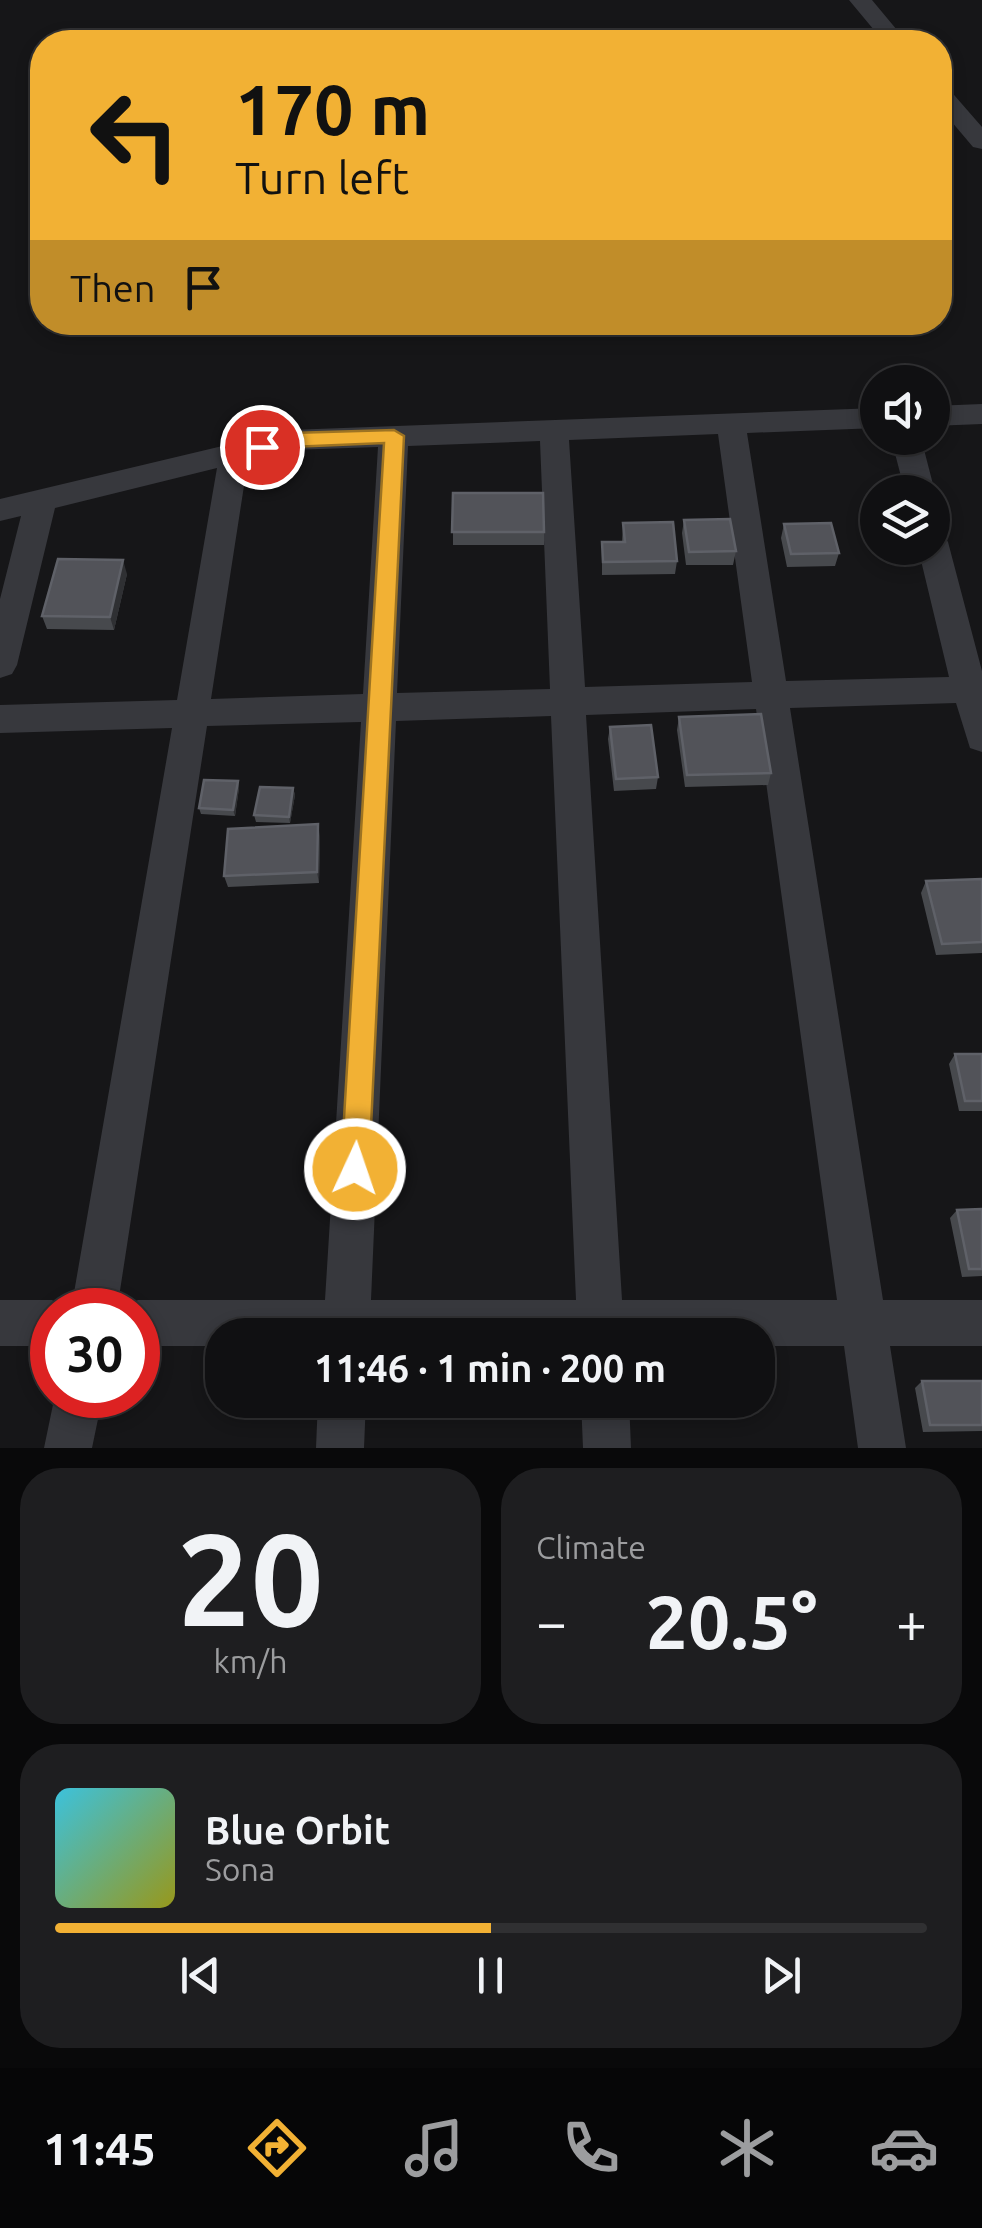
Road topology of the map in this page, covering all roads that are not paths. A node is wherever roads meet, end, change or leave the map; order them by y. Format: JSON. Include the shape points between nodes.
{"nodes":[{"id":1,"x":860,"y":0,"type":"edge"},
{"id":2,"x":886,"y":30,"type":"edge"},
{"id":3,"x":952,"y":107,"type":"edge"},
{"id":4,"x":982,"y":142,"type":"edge"},
{"id":5,"x":982,"y":414,"type":"edge"},
{"id":6,"x":950,"y":415,"type":"edge"},
{"id":7,"x":860,"y":419,"type":"edge"},
{"id":8,"x":732,"y":423,"type":"junction"},
{"id":9,"x":554,"y":430,"type":"junction"},
{"id":10,"x":394,"y":436,"type":"junction"},
{"id":11,"x":234,"y":454,"type":"junction"},
{"id":12,"x":42,"y":500,"type":"junction"},
{"id":13,"x":0,"y":510,"type":"edge"},
{"id":14,"x":939,"y":565,"type":"edge"},
{"id":15,"x":0,"y":664,"type":"edge"},
{"id":16,"x":976,"y":689,"type":"edge"},
{"id":17,"x":771,"y":695,"type":"junction"},
{"id":18,"x":568,"y":701,"type":"junction"},
{"id":19,"x":380,"y":706,"type":"junction"},
{"id":20,"x":192,"y":712,"type":"junction"},
{"id":21,"x":0,"y":719,"type":"edge"},
{"id":22,"x":982,"y":738,"type":"edge"},
{"id":23,"x":98,"y":1288,"type":"edge"},
{"id":24,"x":347,"y":1318,"type":"edge"},
{"id":25,"x":600,"y":1318,"type":"edge"},
{"id":26,"x":0,"y":1323,"type":"edge"},
{"id":27,"x":30,"y":1323,"type":"edge"},
{"id":28,"x":864,"y":1323,"type":"junction"},
{"id":29,"x":982,"y":1323,"type":"edge"},
{"id":30,"x":160,"y":1324,"type":"edge"},
{"id":31,"x":205,"y":1325,"type":"edge"},
{"id":32,"x":775,"y":1325,"type":"edge"},
{"id":33,"x":74,"y":1418,"type":"edge"},
{"id":34,"x":341,"y":1418,"type":"edge"},
{"id":35,"x":605,"y":1418,"type":"edge"},
{"id":36,"x":68,"y":1448,"type":"edge"},
{"id":37,"x":340,"y":1448,"type":"edge"},
{"id":38,"x":607,"y":1448,"type":"edge"},
{"id":39,"x":882,"y":1448,"type":"edge"}],
"edges":[{"from":1,"to":2,"type":"street"},
{"from":3,"to":4,"type":"street"},
{"from":5,"to":6,"type":"street"},
{"from":7,"to":8,"type":"street"},
{"from":8,"to":9,"type":"street"},
{"from":8,"to":17,"type":"street"},
{"from":9,"to":10,"type":"street"},
{"from":9,"to":18,"type":"street"},
{"from":10,"to":11,"type":"street","via":[[290,440]]},
{"from":10,"to":19,"type":"street"},
{"from":11,"to":12,"type":"street"},
{"from":11,"to":20,"type":"street"},
{"from":12,"to":13,"type":"street"},
{"from":12,"to":15,"type":"street"},
{"from":14,"to":16,"type":"street"},
{"from":16,"to":17,"type":"street"},
{"from":16,"to":22,"type":"street"},
{"from":17,"to":18,"type":"street"},
{"from":17,"to":28,"type":"street"},
{"from":18,"to":19,"type":"street"},
{"from":18,"to":25,"type":"street"},
{"from":19,"to":20,"type":"street"},
{"from":19,"to":24,"type":"street"},
{"from":20,"to":21,"type":"street"},
{"from":20,"to":23,"type":"street"},
{"from":26,"to":27,"type":"street"},
{"from":28,"to":29,"type":"street"},
{"from":28,"to":32,"type":"street"},
{"from":28,"to":39,"type":"street"},
{"from":30,"to":31,"type":"street"},
{"from":33,"to":36,"type":"street"},
{"from":34,"to":37,"type":"street"},
{"from":35,"to":38,"type":"street"}]}
